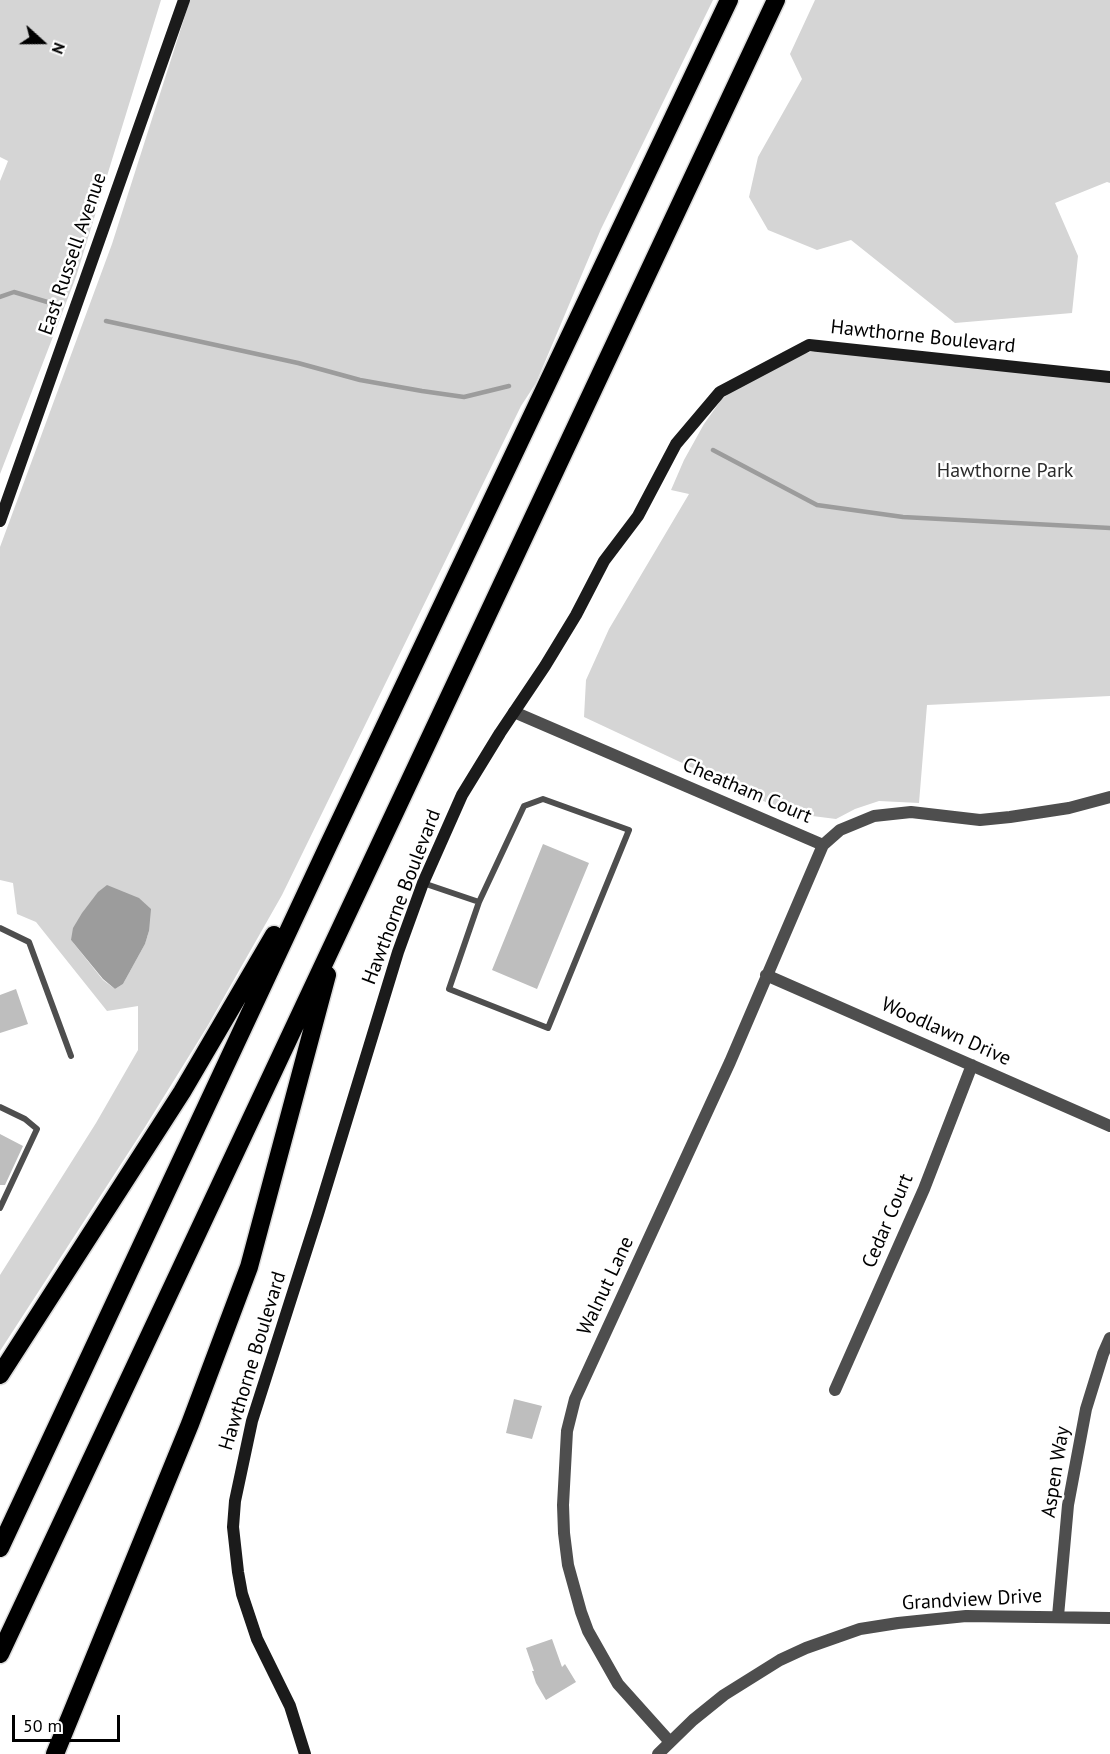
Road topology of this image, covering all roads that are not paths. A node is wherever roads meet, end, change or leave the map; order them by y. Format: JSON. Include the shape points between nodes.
{"nodes":[{"id":1,"x":184,"y":0,"type":"edge"},
{"id":2,"x":729,"y":0,"type":"edge"},
{"id":3,"x":776,"y":0,"type":"edge"},
{"id":4,"x":1110,"y":377,"type":"edge"},
{"id":5,"x":0,"y":521,"type":"edge"},
{"id":6,"x":514,"y":712,"type":"junction"},
{"id":7,"x":1110,"y":797,"type":"edge"},
{"id":8,"x":823,"y":845,"type":"junction"},
{"id":9,"x":328,"y":846,"type":"junction"},
{"id":10,"x":423,"y":883,"type":"junction"},
{"id":11,"x":479,"y":902,"type":"junction"},
{"id":12,"x":0,"y":928,"type":"edge"},
{"id":13,"x":336,"y":937,"type":"junction"},
{"id":14,"x":766,"y":975,"type":"junction"},
{"id":15,"x":71,"y":1056,"type":"dead end"},
{"id":16,"x":972,"y":1065,"type":"junction"},
{"id":17,"x":0,"y":1107,"type":"edge"},
{"id":18,"x":1110,"y":1126,"type":"edge"},
{"id":19,"x":0,"y":1208,"type":"edge"},
{"id":20,"x":1110,"y":1338,"type":"edge"},
{"id":21,"x":0,"y":1375,"type":"edge"},
{"id":22,"x":835,"y":1390,"type":"dead end"},
{"id":23,"x":0,"y":1548,"type":"edge"},
{"id":24,"x":1058,"y":1616,"type":"junction"},
{"id":25,"x":1110,"y":1618,"type":"edge"},
{"id":26,"x":0,"y":1654,"type":"edge"},
{"id":27,"x":670,"y":1742,"type":"junction"},
{"id":28,"x":55,"y":1754,"type":"edge"},
{"id":29,"x":305,"y":1754,"type":"edge"},
{"id":30,"x":658,"y":1754,"type":"edge"}],
"edges":[{"from":1,"to":5,"type":"street","name":"East Russell Avenue"},
{"from":2,"to":9,"type":"highway"},
{"from":3,"to":13,"type":"highway"},
{"from":4,"to":6,"type":"street","name":"Hawthorne Boulevard","via":[[809,345],[720,392],[676,444],[638,516],[604,561],[576,615]]},
{"from":6,"to":8,"type":"street","name":"Cheatham Court"},
{"from":6,"to":10,"type":"street","name":"Hawthorne Boulevard","via":[[462,795]]},
{"from":7,"to":8,"type":"street","name":"Cheatham Court","via":[[1010,818],[980,820],[911,812],[874,816],[840,830]]},
{"from":8,"to":14,"type":"street","name":"Walnut Lane"},
{"from":9,"to":21,"type":"highway","via":[[182,1092]]},
{"from":9,"to":23,"type":"highway"},
{"from":10,"to":11,"type":"lane"},
{"from":10,"to":29,"type":"street","name":"Hawthorne Boulevard","via":[[252,1421],[235,1500],[233,1527],[242,1594],[257,1639],[290,1706]]},
{"from":11,"to":11,"type":"lane","via":[[449,989],[548,1028],[629,830],[543,799],[524,806]]},
{"from":12,"to":15,"type":"lane","via":[[29,942]]},
{"from":13,"to":26,"type":"highway"},
{"from":13,"to":28,"type":"highway","via":[[249,1267],[190,1424]]},
{"from":14,"to":16,"type":"street","name":"Woodlawn Drive"},
{"from":14,"to":27,"type":"street","name":"Walnut Lane","via":[[575,1399],[567,1431],[564,1533],[581,1612],[618,1684]]},
{"from":16,"to":18,"type":"street","name":"Woodlawn Drive"},
{"from":16,"to":22,"type":"street","name":"Cedar Court","via":[[924,1189]]},
{"from":17,"to":19,"type":"lane","via":[[25,1119],[36,1130]]},
{"from":20,"to":24,"type":"street","name":"Aspen Way","via":[[1086,1409],[1068,1505]]},
{"from":24,"to":25,"type":"street","name":"Grandview Drive"},
{"from":24,"to":27,"type":"street","name":"Grandview Drive","via":[[966,1616],[860,1629],[780,1660],[724,1695]]},
{"from":27,"to":30,"type":"street","name":"Grandview Drive"}]}
